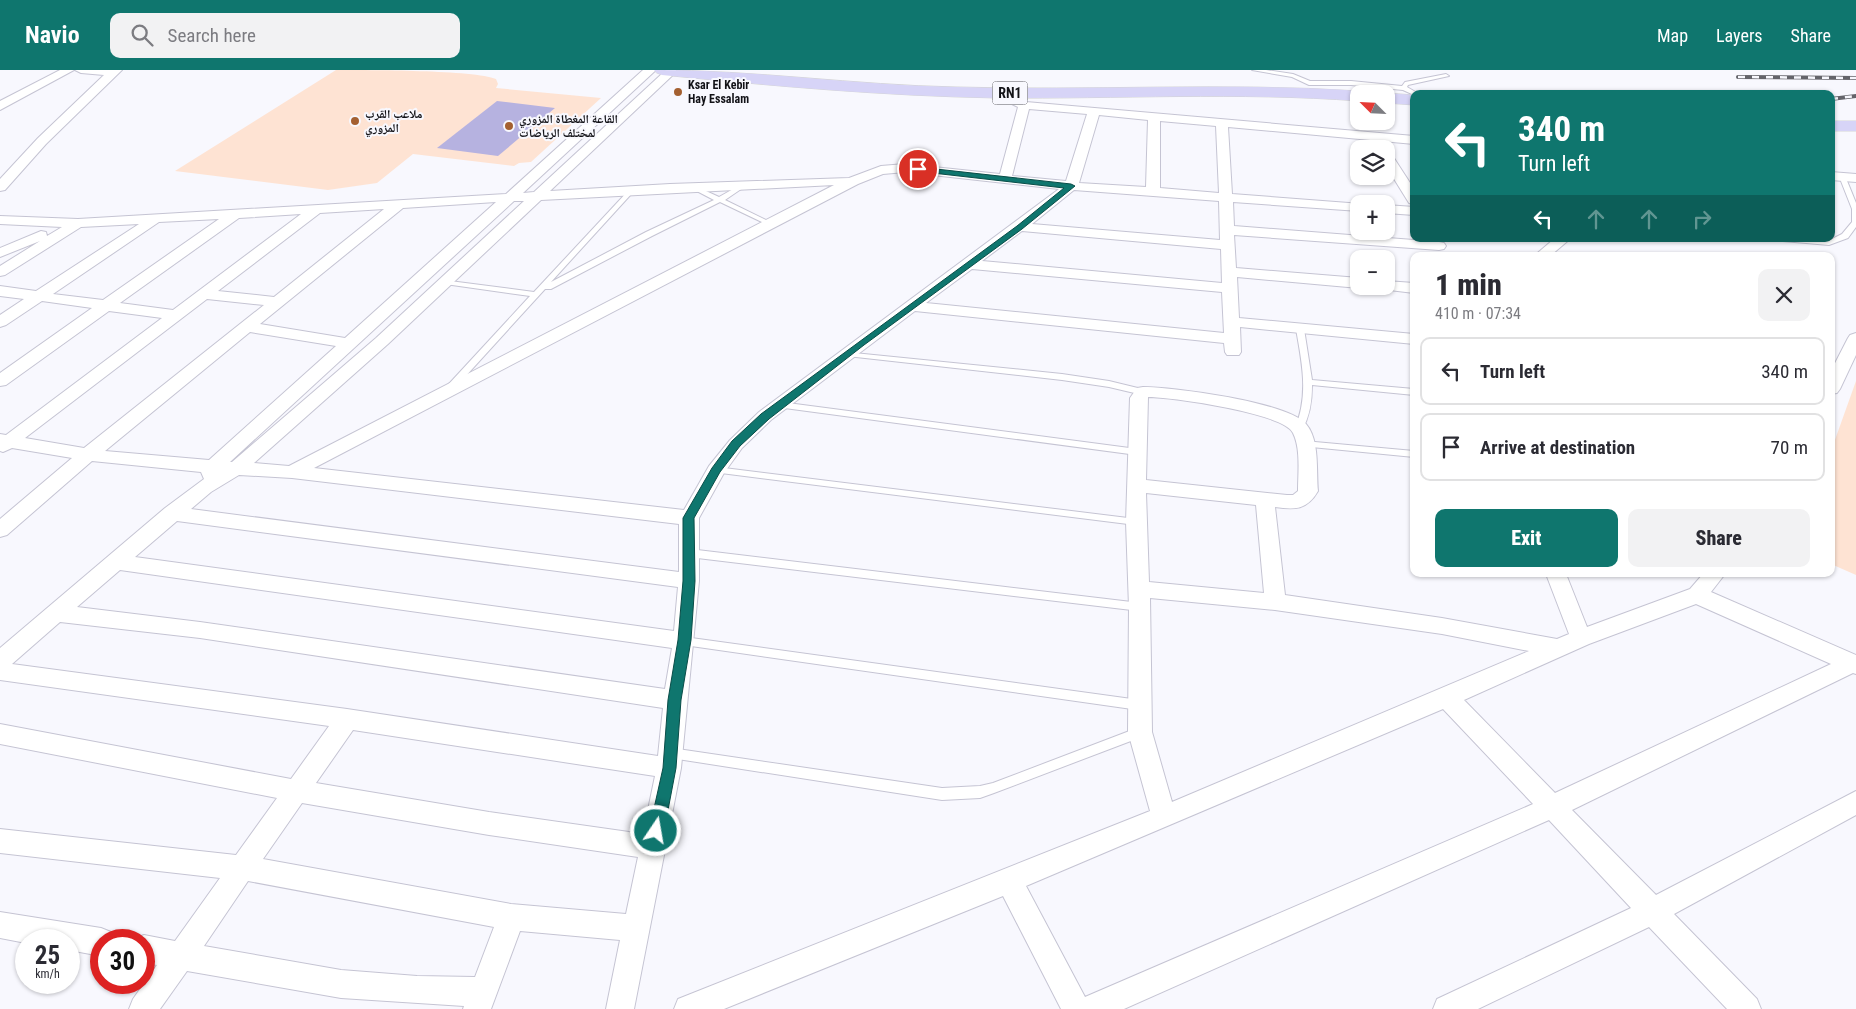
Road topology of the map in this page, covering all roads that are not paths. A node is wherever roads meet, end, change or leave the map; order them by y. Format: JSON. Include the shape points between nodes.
{"nodes":[{"id":1,"x":68,"y":70,"type":"edge"},
{"id":2,"x":81,"y":70,"type":"edge"},
{"id":3,"x":650,"y":70,"type":"edge"},
{"id":4,"x":666,"y":70,"type":"edge"},
{"id":5,"x":1255,"y":70,"type":"edge"},
{"id":6,"x":115,"y":71,"type":"edge"},
{"id":7,"x":1446,"y":76,"type":"dead end"},
{"id":8,"x":1309,"y":88,"type":"junction"},
{"id":9,"x":998,"y":93,"type":"junction"},
{"id":10,"x":1409,"y":94,"type":"edge"},
{"id":11,"x":1350,"y":95,"type":"edge"},
{"id":12,"x":1395,"y":96,"type":"edge"},
{"id":13,"x":0,"y":106,"type":"edge"},
{"id":14,"x":1024,"y":106,"type":"junction"},
{"id":15,"x":1094,"y":112,"type":"junction"},
{"id":16,"x":1154,"y":118,"type":"junction"},
{"id":17,"x":1222,"y":123,"type":"junction"},
{"id":18,"x":1835,"y":126,"type":"edge"},
{"id":19,"x":1856,"y":126,"type":"edge"},
{"id":20,"x":1373,"y":130,"type":"edge"},
{"id":21,"x":1375,"y":136,"type":"junction"},
{"id":22,"x":1377,"y":140,"type":"edge"},
{"id":23,"x":1410,"y":140,"type":"edge"},
{"id":24,"x":1395,"y":169,"type":"edge"},
{"id":25,"x":1836,"y":176,"type":"edge"},
{"id":26,"x":1856,"y":178,"type":"edge"},
{"id":27,"x":1005,"y":179,"type":"junction"},
{"id":28,"x":853,"y":181,"type":"junction"},
{"id":29,"x":744,"y":185,"type":"junction"},
{"id":30,"x":1071,"y":186,"type":"junction"},
{"id":31,"x":0,"y":187,"type":"edge"},
{"id":32,"x":693,"y":187,"type":"junction"},
{"id":33,"x":631,"y":191,"type":"junction"},
{"id":34,"x":1153,"y":192,"type":"junction"},
{"id":35,"x":1410,"y":194,"type":"edge"},
{"id":36,"x":537,"y":195,"type":"junction"},
{"id":37,"x":510,"y":196,"type":"junction"},
{"id":38,"x":1225,"y":198,"type":"junction"},
{"id":39,"x":720,"y":200,"type":"junction"},
{"id":40,"x":400,"y":204,"type":"junction"},
{"id":41,"x":1350,"y":206,"type":"edge"},
{"id":42,"x":316,"y":209,"type":"junction"},
{"id":43,"x":1395,"y":210,"type":"edge"},
{"id":44,"x":1410,"y":211,"type":"edge"},
{"id":45,"x":236,"y":214,"type":"junction"},
{"id":46,"x":156,"y":218,"type":"junction"},
{"id":47,"x":0,"y":220,"type":"edge"},
{"id":48,"x":78,"y":223,"type":"junction"},
{"id":49,"x":770,"y":224,"type":"junction"},
{"id":50,"x":1019,"y":227,"type":"junction"},
{"id":51,"x":1228,"y":238,"type":"junction"},
{"id":52,"x":1835,"y":240,"type":"edge"},
{"id":53,"x":1559,"y":242,"type":"edge"},
{"id":54,"x":1818,"y":242,"type":"edge"},
{"id":55,"x":1831,"y":242,"type":"edge"},
{"id":56,"x":1439,"y":247,"type":"edge"},
{"id":57,"x":1546,"y":252,"type":"edge"},
{"id":58,"x":0,"y":253,"type":"edge"},
{"id":59,"x":969,"y":264,"type":"junction"},
{"id":60,"x":0,"y":272,"type":"edge"},
{"id":61,"x":1230,"y":272,"type":"junction"},
{"id":62,"x":445,"y":282,"type":"junction"},
{"id":63,"x":1350,"y":282,"type":"edge"},
{"id":64,"x":1395,"y":287,"type":"edge"},
{"id":65,"x":1230,"y":288,"type":"junction"},
{"id":66,"x":1410,"y":288,"type":"edge"},
{"id":67,"x":0,"y":291,"type":"edge"},
{"id":68,"x":538,"y":293,"type":"junction"},
{"id":69,"x":204,"y":294,"type":"junction"},
{"id":70,"x":38,"y":296,"type":"junction"},
{"id":71,"x":278,"y":302,"type":"junction"},
{"id":72,"x":105,"y":305,"type":"junction"},
{"id":73,"x":912,"y":306,"type":"junction"},
{"id":74,"x":176,"y":315,"type":"junction"},
{"id":75,"x":0,"y":322,"type":"edge"},
{"id":76,"x":1233,"y":322,"type":"junction"},
{"id":77,"x":249,"y":327,"type":"junction"},
{"id":78,"x":1300,"y":329,"type":"junction"},
{"id":79,"x":1856,"y":338,"type":"edge"},
{"id":80,"x":1410,"y":339,"type":"edge"},
{"id":81,"x":350,"y":344,"type":"junction"},
{"id":82,"x":846,"y":354,"type":"junction"},
{"id":83,"x":1835,"y":380,"type":"edge"},
{"id":84,"x":0,"y":381,"type":"edge"},
{"id":85,"x":1307,"y":382,"type":"junction"},
{"id":86,"x":446,"y":392,"type":"junction"},
{"id":87,"x":1143,"y":392,"type":"junction"},
{"id":88,"x":1410,"y":392,"type":"edge"},
{"id":89,"x":780,"y":405,"type":"junction"},
{"id":90,"x":1301,"y":436,"type":"junction"},
{"id":91,"x":3,"y":443,"type":"edge"},
{"id":92,"x":1136,"y":452,"type":"junction"},
{"id":93,"x":1410,"y":453,"type":"edge"},
{"id":94,"x":88,"y":455,"type":"junction"},
{"id":95,"x":213,"y":467,"type":"junction"},
{"id":96,"x":237,"y":468,"type":"junction"},
{"id":97,"x":716,"y":470,"type":"junction"},
{"id":98,"x":292,"y":472,"type":"junction"},
{"id":99,"x":1137,"y":485,"type":"junction"},
{"id":100,"x":204,"y":487,"type":"junction"},
{"id":101,"x":1265,"y":500,"type":"junction"},
{"id":102,"x":172,"y":513,"type":"junction"},
{"id":103,"x":689,"y":518,"type":"junction"},
{"id":104,"x":1136,"y":522,"type":"junction"},
{"id":105,"x":0,"y":530,"type":"edge"},
{"id":106,"x":689,"y":552,"type":"junction"},
{"id":107,"x":115,"y":562,"type":"junction"},
{"id":108,"x":1557,"y":577,"type":"edge"},
{"id":109,"x":1713,"y":577,"type":"edge"},
{"id":110,"x":689,"y":581,"type":"junction"},
{"id":111,"x":1698,"y":595,"type":"junction"},
{"id":112,"x":1140,"y":598,"type":"junction"},
{"id":113,"x":1274,"y":602,"type":"junction"},
{"id":114,"x":55,"y":613,"type":"junction"},
{"id":115,"x":1581,"y":638,"type":"junction"},
{"id":116,"x":684,"y":640,"type":"junction"},
{"id":117,"x":1558,"y":648,"type":"junction"},
{"id":118,"x":0,"y":661,"type":"edge"},
{"id":119,"x":1855,"y":664,"type":"edge"},
{"id":120,"x":0,"y":671,"type":"edge"},
{"id":121,"x":1447,"y":698,"type":"junction"},
{"id":122,"x":675,"y":700,"type":"junction"},
{"id":123,"x":1138,"y":705,"type":"junction"},
{"id":124,"x":347,"y":719,"type":"junction"},
{"id":125,"x":1140,"y":732,"type":"junction"},
{"id":126,"x":0,"y":734,"type":"edge"},
{"id":127,"x":670,"y":761,"type":"junction"},
{"id":128,"x":296,"y":792,"type":"junction"},
{"id":129,"x":1856,"y":802,"type":"edge"},
{"id":130,"x":1552,"y":806,"type":"junction"},
{"id":131,"x":1164,"y":818,"type":"junction"},
{"id":132,"x":0,"y":841,"type":"edge"},
{"id":133,"x":653,"y":847,"type":"junction"},
{"id":134,"x":242,"y":868,"type":"junction"},
{"id":135,"x":1009,"y":881,"type":"junction"},
{"id":136,"x":1654,"y":911,"type":"junction"},
{"id":137,"x":511,"y":917,"type":"junction"},
{"id":138,"x":0,"y":925,"type":"edge"},
{"id":139,"x":636,"y":928,"type":"junction"},
{"id":140,"x":90,"y":940,"type":"edge"},
{"id":141,"x":155,"y":951,"type":"edge"},
{"id":142,"x":179,"y":956,"type":"junction"},
{"id":143,"x":480,"y":1001,"type":"edge"},
{"id":144,"x":143,"y":1009,"type":"edge"},
{"id":145,"x":620,"y":1009,"type":"edge"},
{"id":146,"x":688,"y":1009,"type":"edge"},
{"id":147,"x":1076,"y":1009,"type":"edge"},
{"id":148,"x":1090,"y":1009,"type":"edge"},
{"id":149,"x":1447,"y":1009,"type":"edge"},
{"id":150,"x":1747,"y":1009,"type":"edge"}],
"edges":[{"from":1,"to":13,"type":"street"},
{"from":2,"to":6,"type":"street"},
{"from":3,"to":37,"type":"street"},
{"from":4,"to":9,"type":"main road","number":"RN1","via":[[880,90]]},
{"from":4,"to":36,"type":"street"},
{"from":5,"to":8,"type":"lane","via":[[1293,76]]},
{"from":6,"to":31,"type":"street","via":[[42,141]]},
{"from":7,"to":10,"type":"lane","via":[[1405,84]]},
{"from":8,"to":9,"type":"main road","number":"RN1"},
{"from":8,"to":10,"type":"lane","via":[[1351,83]]},
{"from":8,"to":11,"type":"main road","number":"RN1"},
{"from":9,"to":14,"type":"street"},
{"from":10,"to":12,"type":"main road"},
{"from":14,"to":15,"type":"street"},
{"from":14,"to":27,"type":"street"},
{"from":15,"to":16,"type":"street"},
{"from":15,"to":30,"type":"street"},
{"from":16,"to":17,"type":"street"},
{"from":16,"to":34,"type":"street"},
{"from":17,"to":21,"type":"street"},
{"from":17,"to":38,"type":"street"},
{"from":18,"to":19,"type":"main road"},
{"from":20,"to":21,"type":"street"},
{"from":21,"to":22,"type":"street"},
{"from":21,"to":23,"type":"street"},
{"from":24,"to":35,"type":"street"},
{"from":25,"to":26,"type":"street"},
{"from":25,"to":52,"type":"lane","via":[[1855,209],[1856,222],[1845,236]]},
{"from":27,"to":28,"type":"street","via":[[891,168]]},
{"from":27,"to":30,"type":"street"},
{"from":28,"to":29,"type":"street"},
{"from":28,"to":49,"type":"street"},
{"from":29,"to":32,"type":"street"},
{"from":29,"to":39,"type":"lane"},
{"from":30,"to":34,"type":"street"},
{"from":30,"to":50,"type":"street"},
{"from":32,"to":33,"type":"street"},
{"from":32,"to":39,"type":"lane"},
{"from":33,"to":36,"type":"street"},
{"from":33,"to":68,"type":"lane"},
{"from":34,"to":38,"type":"street"},
{"from":36,"to":37,"type":"street"},
{"from":36,"to":62,"type":"street"},
{"from":37,"to":40,"type":"street"},
{"from":37,"to":81,"type":"street"},
{"from":38,"to":41,"type":"street"},
{"from":38,"to":51,"type":"street"},
{"from":39,"to":49,"type":"lane"},
{"from":39,"to":68,"type":"lane"},
{"from":40,"to":42,"type":"street"},
{"from":40,"to":71,"type":"street"},
{"from":42,"to":45,"type":"street"},
{"from":42,"to":69,"type":"street"},
{"from":43,"to":44,"type":"street"},
{"from":45,"to":46,"type":"street"},
{"from":45,"to":72,"type":"street"},
{"from":46,"to":48,"type":"street"},
{"from":46,"to":70,"type":"street"},
{"from":47,"to":48,"type":"street"},
{"from":48,"to":58,"type":"street"},
{"from":48,"to":60,"type":"street"},
{"from":49,"to":86,"type":"street"},
{"from":50,"to":51,"type":"street"},
{"from":50,"to":59,"type":"street"},
{"from":51,"to":56,"type":"street"},
{"from":51,"to":61,"type":"street"},
{"from":53,"to":57,"type":"street"},
{"from":54,"to":55,"type":"lane"},
{"from":59,"to":65,"type":"street"},
{"from":59,"to":73,"type":"street"},
{"from":61,"to":63,"type":"street"},
{"from":61,"to":65,"type":"street"},
{"from":62,"to":68,"type":"lane"},
{"from":62,"to":96,"type":"street"},
{"from":64,"to":66,"type":"street"},
{"from":65,"to":76,"type":"street"},
{"from":67,"to":70,"type":"street"},
{"from":68,"to":86,"type":"lane"},
{"from":69,"to":71,"type":"street"},
{"from":69,"to":74,"type":"street"},
{"from":70,"to":72,"type":"street"},
{"from":70,"to":75,"type":"street"},
{"from":71,"to":77,"type":"street"},
{"from":72,"to":74,"type":"street"},
{"from":72,"to":84,"type":"street"},
{"from":73,"to":76,"type":"street","via":[[1233,346]]},
{"from":73,"to":82,"type":"street"},
{"from":74,"to":91,"type":"street"},
{"from":76,"to":78,"type":"street"},
{"from":77,"to":81,"type":"street"},
{"from":77,"to":94,"type":"street"},
{"from":78,"to":80,"type":"street"},
{"from":78,"to":85,"type":"lane"},
{"from":79,"to":83,"type":"street"},
{"from":81,"to":95,"type":"street"},
{"from":82,"to":87,"type":"lane","via":[[1062,377]]},
{"from":82,"to":89,"type":"street"},
{"from":85,"to":88,"type":"lane"},
{"from":85,"to":90,"type":"lane","via":[[1306,415]]},
{"from":86,"to":98,"type":"street"},
{"from":87,"to":90,"type":"street","via":[[1171,393],[1261,410],[1290,420]]},
{"from":87,"to":92,"type":"street","via":[[1137,404]]},
{"from":89,"to":92,"type":"lane"},
{"from":89,"to":97,"type":"street","via":[[736,444]]},
{"from":90,"to":93,"type":"lane"},
{"from":90,"to":101,"type":"street","via":[[1308,492],[1297,502]]},
{"from":91,"to":94,"type":"street"},
{"from":92,"to":99,"type":"street"},
{"from":94,"to":95,"type":"street"},
{"from":94,"to":105,"type":"street"},
{"from":95,"to":96,"type":"street"},
{"from":95,"to":100,"type":"street"},
{"from":96,"to":98,"type":"street"},
{"from":96,"to":100,"type":"street"},
{"from":97,"to":103,"type":"street"},
{"from":97,"to":104,"type":"lane"},
{"from":98,"to":103,"type":"street"},
{"from":99,"to":101,"type":"street"},
{"from":99,"to":104,"type":"street"},
{"from":100,"to":102,"type":"street"},
{"from":101,"to":113,"type":"street"},
{"from":102,"to":107,"type":"street"},
{"from":102,"to":110,"type":"street"},
{"from":103,"to":106,"type":"street"},
{"from":104,"to":112,"type":"street"},
{"from":106,"to":110,"type":"street"},
{"from":106,"to":112,"type":"lane"},
{"from":107,"to":114,"type":"street"},
{"from":107,"to":116,"type":"street"},
{"from":108,"to":115,"type":"street"},
{"from":109,"to":111,"type":"street"},
{"from":110,"to":116,"type":"street"},
{"from":111,"to":115,"type":"street"},
{"from":111,"to":119,"type":"street"},
{"from":112,"to":113,"type":"street"},
{"from":112,"to":123,"type":"street"},
{"from":113,"to":117,"type":"street","via":[[1442,626]]},
{"from":114,"to":118,"type":"street"},
{"from":114,"to":122,"type":"street","via":[[200,630]]},
{"from":115,"to":117,"type":"street"},
{"from":116,"to":122,"type":"street"},
{"from":116,"to":123,"type":"lane"},
{"from":117,"to":121,"type":"street"},
{"from":119,"to":130,"type":"street"},
{"from":120,"to":124,"type":"street"},
{"from":121,"to":130,"type":"street"},
{"from":121,"to":131,"type":"street"},
{"from":122,"to":127,"type":"street"},
{"from":123,"to":125,"type":"street"},
{"from":124,"to":127,"type":"street"},
{"from":124,"to":128,"type":"street"},
{"from":125,"to":127,"type":"lane","via":[[980,792],[942,794]]},
{"from":125,"to":131,"type":"street"},
{"from":126,"to":128,"type":"street"},
{"from":127,"to":133,"type":"street"},
{"from":128,"to":133,"type":"street","via":[[547,834]]},
{"from":128,"to":134,"type":"street"},
{"from":129,"to":136,"type":"street"},
{"from":130,"to":136,"type":"street"},
{"from":130,"to":148,"type":"street"},
{"from":131,"to":135,"type":"street"},
{"from":132,"to":134,"type":"street"},
{"from":133,"to":139,"type":"street"},
{"from":134,"to":137,"type":"street"},
{"from":134,"to":142,"type":"street"},
{"from":135,"to":146,"type":"street"},
{"from":135,"to":147,"type":"street"},
{"from":136,"to":149,"type":"street"},
{"from":136,"to":150,"type":"street"},
{"from":137,"to":139,"type":"street"},
{"from":137,"to":143,"type":"street"},
{"from":138,"to":140,"type":"street"},
{"from":139,"to":145,"type":"street"},
{"from":141,"to":142,"type":"street"},
{"from":142,"to":143,"type":"street","via":[[341,984],[417,990]]},
{"from":142,"to":144,"type":"street"}]}
